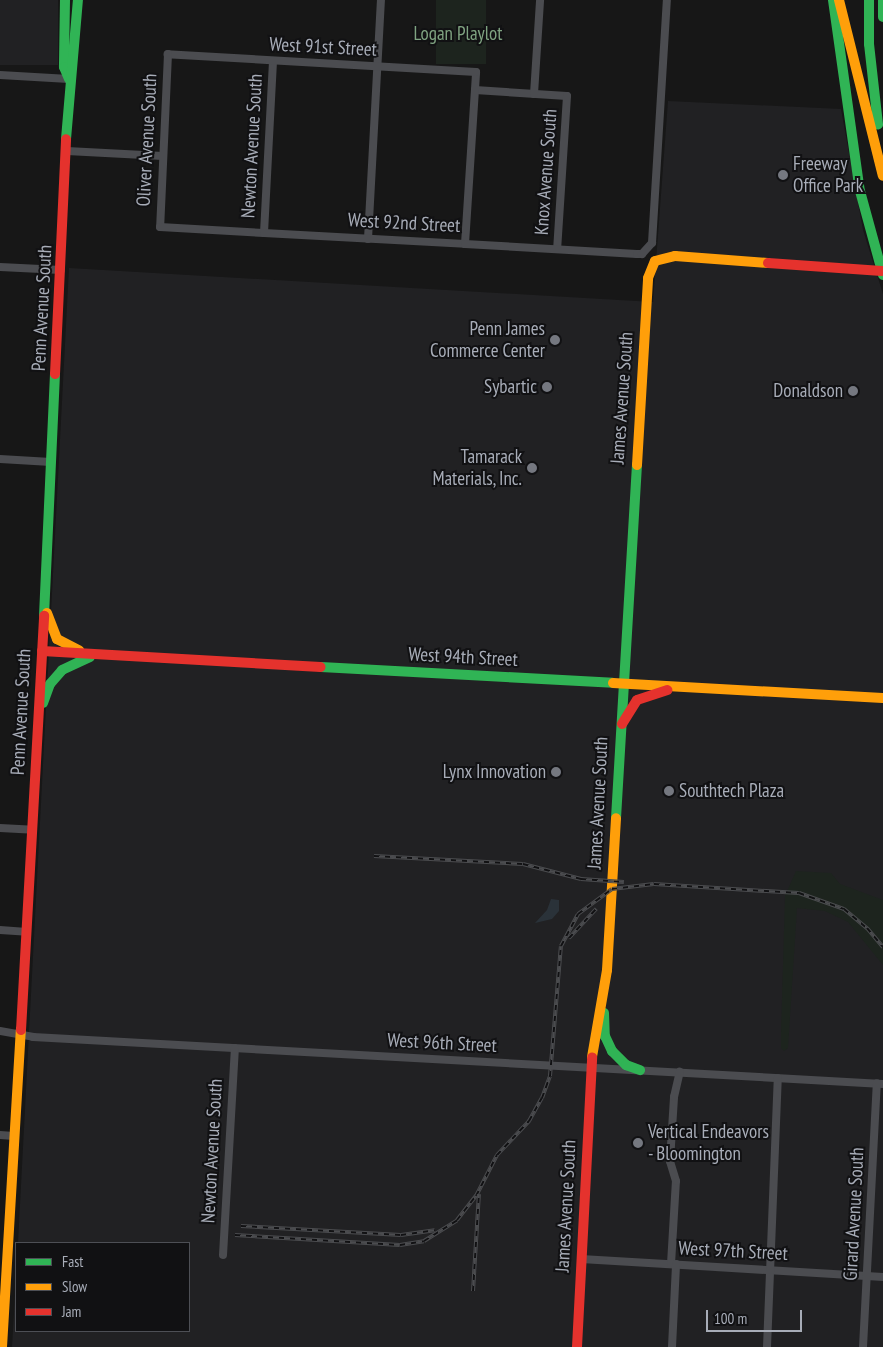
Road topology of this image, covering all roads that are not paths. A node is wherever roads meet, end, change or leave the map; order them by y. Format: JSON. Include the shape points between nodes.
{"nodes":[{"id":1,"x":65,"y":0,"type":"edge"},
{"id":2,"x":78,"y":0,"type":"edge"},
{"id":3,"x":381,"y":0,"type":"edge"},
{"id":4,"x":540,"y":0,"type":"edge"},
{"id":5,"x":667,"y":0,"type":"edge"},
{"id":6,"x":832,"y":0,"type":"edge"},
{"id":7,"x":839,"y":0,"type":"edge"},
{"id":8,"x":869,"y":0,"type":"edge"},
{"id":9,"x":883,"y":0,"type":"edge"},
{"id":10,"x":883,"y":17,"type":"edge"},
{"id":11,"x":168,"y":54,"type":"joint"},
{"id":12,"x":272,"y":61,"type":"junction"},
{"id":13,"x":377,"y":67,"type":"junction"},
{"id":14,"x":0,"y":75,"type":"edge"},
{"id":15,"x":69,"y":79,"type":"junction"},
{"id":16,"x":475,"y":90,"type":"junction"},
{"id":17,"x":534,"y":94,"type":"junction"},
{"id":18,"x":66,"y":151,"type":"junction"},
{"id":19,"x":163,"y":156,"type":"junction"},
{"id":20,"x":883,"y":160,"type":"edge"},
{"id":21,"x":883,"y":176,"type":"edge"},
{"id":22,"x":160,"y":227,"type":"joint"},
{"id":23,"x":264,"y":233,"type":"junction"},
{"id":24,"x":368,"y":239,"type":"junction"},
{"id":25,"x":465,"y":244,"type":"junction"},
{"id":26,"x":557,"y":249,"type":"junction"},
{"id":27,"x":0,"y":267,"type":"edge"},
{"id":28,"x":61,"y":270,"type":"junction"},
{"id":29,"x":882,"y":273,"type":"edge"},
{"id":30,"x":0,"y":459,"type":"edge"},
{"id":31,"x":52,"y":462,"type":"junction"},
{"id":32,"x":45,"y":601,"type":"junction"},
{"id":33,"x":42,"y":651,"type":"junction"},
{"id":34,"x":97,"y":654,"type":"junction"},
{"id":35,"x":622,"y":684,"type":"junction"},
{"id":36,"x":678,"y":687,"type":"junction"},
{"id":37,"x":883,"y":698,"type":"edge"},
{"id":38,"x":39,"y":713,"type":"junction"},
{"id":39,"x":620,"y":729,"type":"junction"},
{"id":40,"x":0,"y":828,"type":"edge"},
{"id":41,"x":33,"y":830,"type":"junction"},
{"id":42,"x":0,"y":930,"type":"edge"},
{"id":43,"x":27,"y":932,"type":"junction"},
{"id":44,"x":603,"y":1001,"type":"junction"},
{"id":45,"x":0,"y":1031,"type":"edge"},
{"id":46,"x":20,"y":1034,"type":"junction"},
{"id":47,"x":235,"y":1048,"type":"junction"},
{"id":48,"x":590,"y":1067,"type":"junction"},
{"id":49,"x":640,"y":1070,"type":"junction"},
{"id":50,"x":680,"y":1072,"type":"junction"},
{"id":51,"x":778,"y":1078,"type":"junction"},
{"id":52,"x":880,"y":1083,"type":"edge"},
{"id":53,"x":0,"y":1135,"type":"edge"},
{"id":54,"x":14,"y":1136,"type":"junction"},
{"id":55,"x":223,"y":1255,"type":"dead end"},
{"id":56,"x":581,"y":1259,"type":"junction"},
{"id":57,"x":673,"y":1264,"type":"junction"},
{"id":58,"x":771,"y":1270,"type":"junction"},
{"id":59,"x":866,"y":1276,"type":"junction"},
{"id":60,"x":883,"y":1277,"type":"edge"},
{"id":61,"x":2,"y":1347,"type":"edge"},
{"id":62,"x":577,"y":1347,"type":"edge"},
{"id":63,"x":672,"y":1347,"type":"edge"},
{"id":64,"x":767,"y":1347,"type":"edge"},
{"id":65,"x":863,"y":1347,"type":"edge"}],
"edges":[{"from":1,"to":15,"type":"main road","name":"Penn Avenue South","via":[[64,67]]},
{"from":2,"to":15,"type":"main road","name":"Penn Avenue South","via":[[73,68]]},
{"from":3,"to":13,"type":"street"},
{"from":4,"to":17,"type":"street","name":"Knox Avenue South"},
{"from":5,"to":26,"type":"street","name":"West 92nd Street","via":[[652,243],[647,252]]},
{"from":6,"to":29,"type":"main road","via":[[860,191]]},
{"from":7,"to":21,"type":"main road"},
{"from":8,"to":20,"type":"main road","via":[[872,86]]},
{"from":9,"to":10,"type":"main road"},
{"from":11,"to":12,"type":"street","name":"West 91st Street"},
{"from":11,"to":19,"type":"street","name":"Oliver Avenue South"},
{"from":12,"to":13,"type":"street","name":"West 91st Street"},
{"from":12,"to":23,"type":"street","name":"Newton Avenue South"},
{"from":13,"to":16,"type":"street","name":"West 91st Street","via":[[476,72]]},
{"from":13,"to":24,"type":"street"},
{"from":14,"to":15,"type":"street"},
{"from":15,"to":18,"type":"main road","name":"Penn Avenue South"},
{"from":16,"to":17,"type":"street"},
{"from":16,"to":25,"type":"street"},
{"from":17,"to":26,"type":"street","name":"Knox Avenue South","via":[[567,96]]},
{"from":18,"to":19,"type":"street"},
{"from":18,"to":28,"type":"main road","name":"Penn Avenue South"},
{"from":19,"to":22,"type":"street","name":"Oliver Avenue South"},
{"from":22,"to":23,"type":"street","name":"West 92nd Street"},
{"from":23,"to":24,"type":"street","name":"West 92nd Street"},
{"from":24,"to":25,"type":"street","name":"West 92nd Street"},
{"from":25,"to":26,"type":"street","name":"West 92nd Street"},
{"from":27,"to":28,"type":"street"},
{"from":28,"to":31,"type":"main road","name":"Penn Avenue South"},
{"from":29,"to":35,"type":"main road","name":"James Avenue South","via":[[675,256],[656,261],[648,278]]},
{"from":30,"to":31,"type":"street"},
{"from":31,"to":32,"type":"main road","name":"Penn Avenue South"},
{"from":32,"to":33,"type":"main road","name":"Penn Avenue South"},
{"from":32,"to":34,"type":"main road","via":[[57,639],[70,648]]},
{"from":33,"to":34,"type":"main road","name":"West 94th Street"},
{"from":33,"to":38,"type":"main road","name":"Penn Avenue South"},
{"from":34,"to":35,"type":"main road","name":"West 94th Street"},
{"from":34,"to":38,"type":"main road","via":[[62,670],[50,684]]},
{"from":35,"to":36,"type":"main road","name":"West 94th Street"},
{"from":35,"to":39,"type":"main road","name":"James Avenue South"},
{"from":36,"to":37,"type":"main road","name":"West 94th Street"},
{"from":36,"to":39,"type":"main road","via":[[636,700]]},
{"from":38,"to":41,"type":"main road","name":"Penn Avenue South"},
{"from":39,"to":44,"type":"main road","name":"James Avenue South"},
{"from":40,"to":41,"type":"street"},
{"from":41,"to":43,"type":"main road","name":"Penn Avenue South"},
{"from":42,"to":43,"type":"street"},
{"from":43,"to":46,"type":"main road","name":"Penn Avenue South"},
{"from":44,"to":48,"type":"main road","name":"James Avenue South"},
{"from":44,"to":49,"type":"main road","via":[[606,1036],[612,1051],[626,1065]]},
{"from":45,"to":46,"type":"street","name":"West 96th Street"},
{"from":46,"to":47,"type":"street","name":"West 96th Street"},
{"from":46,"to":54,"type":"main road","name":"Penn Avenue South"},
{"from":47,"to":48,"type":"street","name":"West 96th Street"},
{"from":47,"to":55,"type":"street","name":"Newton Avenue South"},
{"from":48,"to":49,"type":"street","name":"West 96th Street"},
{"from":48,"to":56,"type":"main road","name":"James Avenue South"},
{"from":49,"to":50,"type":"street","name":"West 96th Street"},
{"from":50,"to":51,"type":"street","name":"West 96th Street"},
{"from":50,"to":57,"type":"street","via":[[674,1097],[670,1161],[676,1181]]},
{"from":51,"to":52,"type":"street","name":"West 96th Street"},
{"from":51,"to":58,"type":"street"},
{"from":52,"to":59,"type":"street","name":"Girard Avenue South"},
{"from":53,"to":54,"type":"street"},
{"from":54,"to":61,"type":"main road","name":"Penn Avenue South"},
{"from":56,"to":57,"type":"street","name":"West 97th Street"},
{"from":56,"to":62,"type":"main road","name":"James Avenue South"},
{"from":57,"to":58,"type":"street","name":"West 97th Street"},
{"from":57,"to":63,"type":"street"},
{"from":58,"to":59,"type":"street","name":"West 97th Street"},
{"from":58,"to":64,"type":"street"},
{"from":59,"to":60,"type":"street","name":"West 97th Street"},
{"from":59,"to":65,"type":"street","name":"Girard Avenue South"}]}
